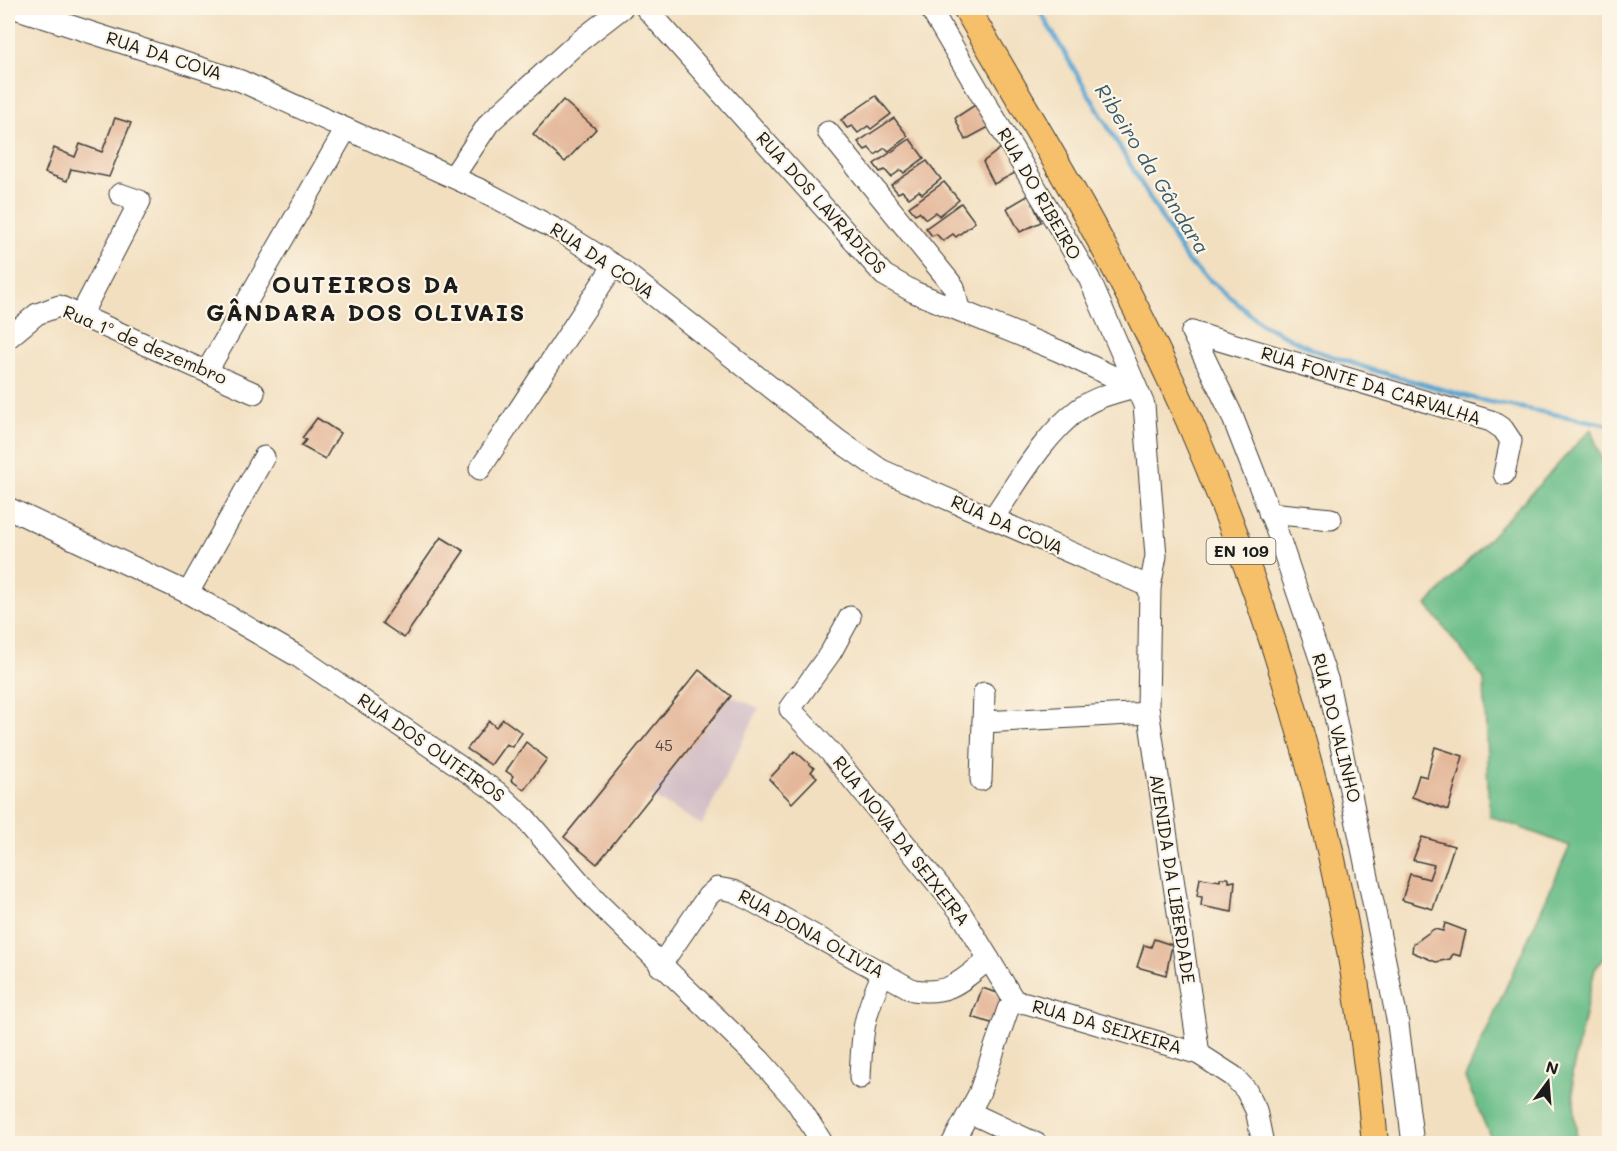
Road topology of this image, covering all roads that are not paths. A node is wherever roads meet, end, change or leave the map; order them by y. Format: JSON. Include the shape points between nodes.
{"nodes":[{"id":1,"x":17,"y":8,"type":"edge"},
{"id":2,"x":622,"y":8,"type":"edge"},
{"id":3,"x":646,"y":8,"type":"edge"},
{"id":4,"x":930,"y":8,"type":"edge"},
{"id":5,"x":966,"y":8,"type":"edge"},
{"id":6,"x":346,"y":129,"type":"junction"},
{"id":7,"x":828,"y":132,"type":"dead end"},
{"id":8,"x":453,"y":177,"type":"junction"},
{"id":9,"x":120,"y":194,"type":"dead end"},
{"id":10,"x":614,"y":265,"type":"junction"},
{"id":11,"x":959,"y":310,"type":"junction"},
{"id":12,"x":81,"y":315,"type":"junction"},
{"id":13,"x":1192,"y":332,"type":"joint"},
{"id":14,"x":8,"y":338,"type":"edge"},
{"id":15,"x":207,"y":371,"type":"junction"},
{"id":16,"x":1135,"y":387,"type":"junction"},
{"id":17,"x":254,"y":393,"type":"dead end"},
{"id":18,"x":264,"y":457,"type":"dead end"},
{"id":19,"x":480,"y":469,"type":"dead end"},
{"id":20,"x":1504,"y":474,"type":"dead end"},
{"id":21,"x":8,"y":508,"type":"edge"},
{"id":22,"x":1269,"y":513,"type":"junction"},
{"id":23,"x":993,"y":518,"type":"junction"},
{"id":24,"x":1331,"y":519,"type":"dead end"},
{"id":25,"x":1150,"y":587,"type":"junction"},
{"id":26,"x":188,"y":593,"type":"junction"},
{"id":27,"x":850,"y":617,"type":"dead end"},
{"id":28,"x":984,"y":693,"type":"dead end"},
{"id":29,"x":1149,"y":712,"type":"junction"},
{"id":30,"x":983,"y":722,"type":"junction"},
{"id":31,"x":981,"y":780,"type":"dead end"},
{"id":32,"x":989,"y":959,"type":"junction"},
{"id":33,"x":660,"y":966,"type":"junction"},
{"id":34,"x":883,"y":974,"type":"junction"},
{"id":35,"x":1015,"y":1002,"type":"junction"},
{"id":36,"x":1199,"y":1054,"type":"junction"},
{"id":37,"x":860,"y":1078,"type":"dead end"},
{"id":38,"x":971,"y":1113,"type":"junction"},
{"id":39,"x":823,"y":1143,"type":"edge"},
{"id":40,"x":952,"y":1143,"type":"edge"},
{"id":41,"x":1037,"y":1143,"type":"edge"},
{"id":42,"x":1263,"y":1143,"type":"edge"},
{"id":43,"x":1375,"y":1143,"type":"edge"},
{"id":44,"x":1413,"y":1143,"type":"edge"}],
"edges":[{"from":1,"to":6,"type":"street","name":"RUA DA COVA","via":[[241,81]]},
{"from":2,"to":8,"type":"street","via":[[489,123]]},
{"from":3,"to":11,"type":"street","name":"RUA DOS LAVRADIOS","via":[[884,275]]},
{"from":4,"to":16,"type":"street","name":"RUA DO RIBEIRO","via":[[1089,278]]},
{"from":5,"to":43,"type":"main road","number":"EN 109","via":[[1080,203],[1129,297],[1189,421],[1271,632],[1303,739],[1344,918],[1361,1014]]},
{"from":6,"to":8,"type":"street","name":"RUA DA COVA"},
{"from":6,"to":15,"type":"street"},
{"from":7,"to":11,"type":"street","via":[[954,287]]},
{"from":8,"to":10,"type":"street","name":"RUA DA COVA","via":[[551,226]]},
{"from":9,"to":12,"type":"street","via":[[140,201]]},
{"from":10,"to":19,"type":"street"},
{"from":10,"to":23,"type":"street","name":"RUA DA COVA","via":[[881,470]]},
{"from":11,"to":16,"type":"street","name":"RUA DOS LAVRADIOS"},
{"from":12,"to":14,"type":"street","name":"Rua 1º de dezembro","via":[[59,306],[37,314]]},
{"from":12,"to":15,"type":"street","name":"Rua 1º de dezembro"},
{"from":13,"to":20,"type":"street","name":"RUA FONTE DA CARVALHA","via":[[1491,421],[1511,441]]},
{"from":13,"to":22,"type":"street","name":"RUA DO VALINHO","via":[[1231,413]]},
{"from":15,"to":17,"type":"street","name":"Rua 1º de dezembro"},
{"from":16,"to":23,"type":"street","via":[[1080,409],[1051,436]]},
{"from":16,"to":25,"type":"street","name":"RUA DO RIBEIRO","via":[[1144,405],[1156,556]]},
{"from":18,"to":26,"type":"street"},
{"from":21,"to":26,"type":"street","name":"RUA DOS OUTEIROS"},
{"from":22,"to":24,"type":"street"},
{"from":22,"to":44,"type":"street","name":"RUA DO VALINHO","via":[[1328,682],[1398,1024]]},
{"from":23,"to":25,"type":"street","name":"RUA DA COVA"},
{"from":25,"to":29,"type":"street","name":"AVENIDA DA LIBERDADE"},
{"from":26,"to":33,"type":"street","name":"RUA DOS OUTEIROS","via":[[339,683],[497,792]]},
{"from":27,"to":32,"type":"street","name":"RUA NOVA DA SEIXEIRA","via":[[831,652],[790,709],[831,753],[959,910]]},
{"from":28,"to":30,"type":"street"},
{"from":29,"to":30,"type":"street"},
{"from":29,"to":36,"type":"street","name":"AVENIDA DA LIBERDADE"},
{"from":30,"to":31,"type":"street"},
{"from":32,"to":34,"type":"street","name":"RUA DONA OLIVIA","via":[[960,982],[936,993],[913,990]]},
{"from":32,"to":35,"type":"street","name":"RUA NOVA DA SEIXEIRA"},
{"from":33,"to":34,"type":"street","name":"RUA DONA OLIVIA","via":[[708,896],[723,888]]},
{"from":33,"to":39,"type":"street","name":"RUA DOS OUTEIROS","via":[[773,1075],[796,1101]]},
{"from":34,"to":37,"type":"street","via":[[862,1027]]},
{"from":35,"to":36,"type":"street","name":"RUA DA SEIXEIRA"},
{"from":35,"to":38,"type":"street","via":[[1008,1009]]},
{"from":36,"to":42,"type":"street","via":[[1246,1089],[1256,1110]]},
{"from":38,"to":40,"type":"street"},
{"from":38,"to":41,"type":"street"}]}
